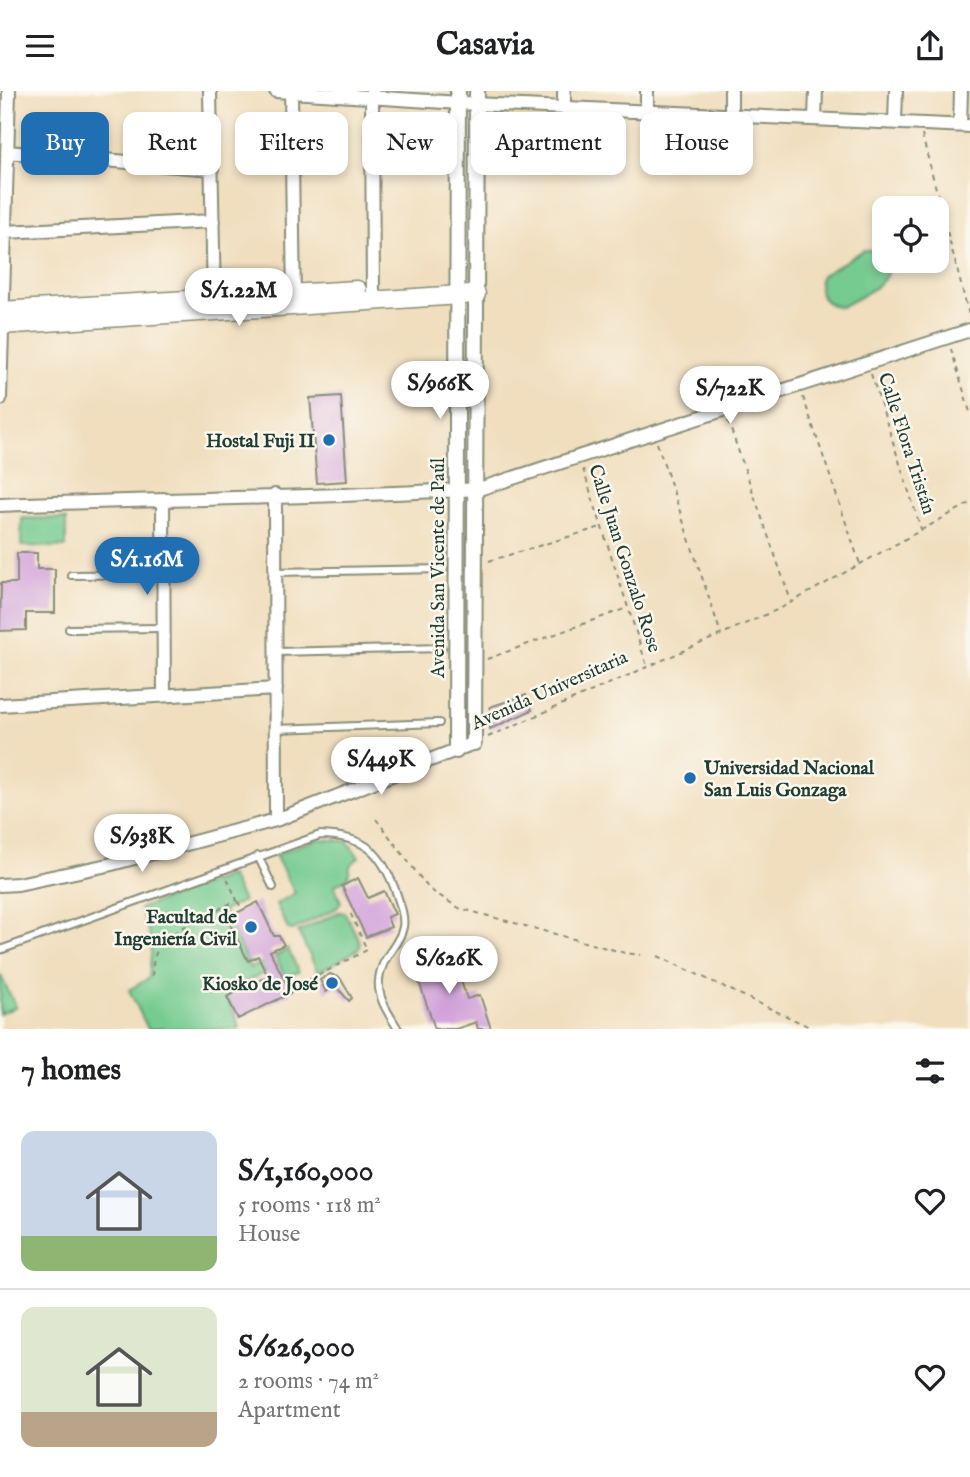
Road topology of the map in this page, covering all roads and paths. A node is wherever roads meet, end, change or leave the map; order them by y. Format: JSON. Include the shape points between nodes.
{"nodes":[{"id":1,"x":9,"y":91,"type":"edge"},
{"id":2,"x":210,"y":91,"type":"edge"},
{"id":3,"x":276,"y":91,"type":"edge"},
{"id":4,"x":564,"y":91,"type":"edge"},
{"id":5,"x":647,"y":91,"type":"edge"},
{"id":6,"x":731,"y":91,"type":"edge"},
{"id":7,"x":816,"y":91,"type":"edge"},
{"id":8,"x":896,"y":91,"type":"edge"},
{"id":9,"x":961,"y":91,"type":"edge"},
{"id":10,"x":291,"y":92,"type":"edge"},
{"id":11,"x":372,"y":94,"type":"edge"},
{"id":12,"x":458,"y":97,"type":"edge"},
{"id":13,"x":476,"y":98,"type":"edge"},
{"id":14,"x":564,"y":108,"type":"junction"},
{"id":15,"x":647,"y":111,"type":"junction"},
{"id":16,"x":211,"y":112,"type":"edge"},
{"id":17,"x":668,"y":112,"type":"edge"},
{"id":18,"x":731,"y":112,"type":"edge"},
{"id":19,"x":753,"y":116,"type":"edge"},
{"id":20,"x":816,"y":118,"type":"junction"},
{"id":21,"x":895,"y":122,"type":"junction"},
{"id":22,"x":919,"y":123,"type":"junction"},
{"id":23,"x":965,"y":126,"type":"edge"},
{"id":24,"x":7,"y":152,"type":"junction"},
{"id":25,"x":123,"y":162,"type":"edge"},
{"id":26,"x":212,"y":175,"type":"edge"},
{"id":27,"x":213,"y":221,"type":"junction"},
{"id":28,"x":6,"y":232,"type":"junction"},
{"id":29,"x":476,"y":289,"type":"junction"},
{"id":30,"x":457,"y":290,"type":"junction"},
{"id":31,"x":373,"y":295,"type":"junction"},
{"id":32,"x":294,"y":300,"type":"junction"},
{"id":33,"x":214,"y":304,"type":"junction"},
{"id":34,"x":1,"y":318,"type":"edge"},
{"id":35,"x":970,"y":319,"type":"edge"},
{"id":36,"x":970,"y":330,"type":"edge"},
{"id":37,"x":948,"y":338,"type":"junction"},
{"id":38,"x":867,"y":365,"type":"junction"},
{"id":39,"x":800,"y":386,"type":"junction"},
{"id":40,"x":0,"y":399,"type":"edge"},
{"id":41,"x":724,"y":410,"type":"junction"},
{"id":42,"x":970,"y":412,"type":"edge"},
{"id":43,"x":654,"y":433,"type":"junction"},
{"id":44,"x":579,"y":457,"type":"junction"},
{"id":45,"x":275,"y":495,"type":"junction"},
{"id":46,"x":163,"y":499,"type":"junction"},
{"id":47,"x":970,"y":503,"type":"edge"},
{"id":48,"x":0,"y":505,"type":"edge"},
{"id":49,"x":601,"y":527,"type":"junction"},
{"id":50,"x":922,"y":530,"type":"junction"},
{"id":51,"x":475,"y":565,"type":"junction"},
{"id":52,"x":860,"y":565,"type":"junction"},
{"id":53,"x":444,"y":569,"type":"dead end"},
{"id":54,"x":275,"y":572,"type":"junction"},
{"id":55,"x":164,"y":574,"type":"junction"},
{"id":56,"x":71,"y":575,"type":"dead end"},
{"id":57,"x":791,"y":603,"type":"junction"},
{"id":58,"x":628,"y":608,"type":"junction"},
{"id":59,"x":164,"y":628,"type":"junction"},
{"id":60,"x":69,"y":629,"type":"dead end"},
{"id":61,"x":721,"y":635,"type":"junction"},
{"id":62,"x":442,"y":648,"type":"dead end"},
{"id":63,"x":275,"y":652,"type":"junction"},
{"id":64,"x":475,"y":664,"type":"junction"},
{"id":65,"x":647,"y":667,"type":"junction"},
{"id":66,"x":276,"y":689,"type":"junction"},
{"id":67,"x":164,"y":695,"type":"junction"},
{"id":68,"x":0,"y":705,"type":"edge"},
{"id":69,"x":439,"y":723,"type":"dead end"},
{"id":70,"x":276,"y":729,"type":"junction"},
{"id":71,"x":474,"y":743,"type":"junction"},
{"id":72,"x":456,"y":751,"type":"junction"},
{"id":73,"x":276,"y":820,"type":"junction"},
{"id":74,"x":376,"y":820,"type":"dead end"},
{"id":75,"x":258,"y":856,"type":"junction"},
{"id":76,"x":223,"y":869,"type":"junction"},
{"id":77,"x":0,"y":885,"type":"edge"},
{"id":78,"x":273,"y":887,"type":"dead end"},
{"id":79,"x":237,"y":900,"type":"junction"},
{"id":80,"x":241,"y":908,"type":"dead end"},
{"id":81,"x":349,"y":910,"type":"dead end"},
{"id":82,"x":0,"y":950,"type":"edge"},
{"id":83,"x":642,"y":955,"type":"dead end"},
{"id":84,"x":658,"y":956,"type":"dead end"},
{"id":85,"x":152,"y":976,"type":"dead end"},
{"id":86,"x":309,"y":980,"type":"dead end"},
{"id":87,"x":398,"y":1029,"type":"edge"},
{"id":88,"x":814,"y":1029,"type":"edge"}],
"edges":[{"from":1,"to":24,"type":"street"},
{"from":2,"to":16,"type":"street"},
{"from":3,"to":10,"type":"street"},
{"from":4,"to":14,"type":"street"},
{"from":5,"to":15,"type":"street"},
{"from":6,"to":18,"type":"street"},
{"from":7,"to":20,"type":"street"},
{"from":8,"to":21,"type":"street"},
{"from":9,"to":23,"type":"street"},
{"from":10,"to":11,"type":"street"},
{"from":10,"to":32,"type":"street"},
{"from":11,"to":12,"type":"street"},
{"from":11,"to":31,"type":"street"},
{"from":12,"to":13,"type":"street"},
{"from":12,"to":30,"type":"street","name":"Avenida San Vicente de Paúl"},
{"from":13,"to":14,"type":"street"},
{"from":13,"to":29,"type":"street","name":"Avenida San Vicente de Paúl"},
{"from":14,"to":15,"type":"street"},
{"from":15,"to":17,"type":"street"},
{"from":19,"to":20,"type":"street"},
{"from":20,"to":21,"type":"street"},
{"from":21,"to":22,"type":"street"},
{"from":22,"to":23,"type":"street"},
{"from":22,"to":35,"type":"path"},
{"from":24,"to":25,"type":"street"},
{"from":24,"to":28,"type":"street"},
{"from":26,"to":27,"type":"street"},
{"from":27,"to":28,"type":"street"},
{"from":27,"to":33,"type":"street"},
{"from":28,"to":34,"type":"street"},
{"from":29,"to":30,"type":"main road"},
{"from":29,"to":51,"type":"street","name":"Avenida San Vicente de Paúl"},
{"from":30,"to":31,"type":"main road"},
{"from":30,"to":72,"type":"street","name":"Avenida San Vicente de Paúl"},
{"from":31,"to":32,"type":"main road"},
{"from":32,"to":33,"type":"main road"},
{"from":33,"to":34,"type":"main road"},
{"from":34,"to":40,"type":"street"},
{"from":36,"to":37,"type":"street"},
{"from":37,"to":38,"type":"street"},
{"from":37,"to":42,"type":"path"},
{"from":38,"to":39,"type":"street"},
{"from":38,"to":50,"type":"path","name":"Calle Flora Tristán"},
{"from":39,"to":41,"type":"street"},
{"from":39,"to":52,"type":"path"},
{"from":41,"to":43,"type":"street"},
{"from":41,"to":57,"type":"path"},
{"from":43,"to":44,"type":"street"},
{"from":43,"to":61,"type":"path"},
{"from":44,"to":45,"type":"street","via":[[479,489]]},
{"from":44,"to":49,"type":"path","name":"Calle Juan Gonzalo Rose"},
{"from":45,"to":46,"type":"street"},
{"from":45,"to":54,"type":"street"},
{"from":46,"to":48,"type":"street"},
{"from":46,"to":55,"type":"street"},
{"from":47,"to":50,"type":"path","name":"Avenida Universitaria"},
{"from":49,"to":51,"type":"path"},
{"from":49,"to":58,"type":"path","name":"Calle Juan Gonzalo Rose"},
{"from":50,"to":52,"type":"path","name":"Avenida Universitaria"},
{"from":51,"to":64,"type":"street","name":"Avenida San Vicente de Paúl"},
{"from":52,"to":57,"type":"path","name":"Avenida Universitaria"},
{"from":53,"to":54,"type":"lane"},
{"from":54,"to":63,"type":"street"},
{"from":55,"to":56,"type":"lane"},
{"from":55,"to":59,"type":"street"},
{"from":57,"to":61,"type":"path","name":"Avenida Universitaria"},
{"from":58,"to":64,"type":"path"},
{"from":58,"to":65,"type":"path","name":"Calle Juan Gonzalo Rose"},
{"from":59,"to":60,"type":"lane"},
{"from":59,"to":67,"type":"street"},
{"from":61,"to":65,"type":"path","name":"Avenida Universitaria"},
{"from":62,"to":63,"type":"lane"},
{"from":63,"to":66,"type":"street"},
{"from":64,"to":71,"type":"street","name":"Avenida San Vicente de Paúl"},
{"from":65,"to":71,"type":"path","name":"Avenida Universitaria"},
{"from":66,"to":67,"type":"street"},
{"from":66,"to":70,"type":"street"},
{"from":67,"to":68,"type":"street"},
{"from":69,"to":70,"type":"lane"},
{"from":70,"to":73,"type":"street"},
{"from":71,"to":72,"type":"street","name":"Avenida Universitaria"},
{"from":72,"to":73,"type":"street","name":"Avenida Universitaria"},
{"from":73,"to":77,"type":"street","name":"Avenida Universitaria","via":[[108,866]]},
{"from":74,"to":83,"type":"path","via":[[429,890],[460,908]]},
{"from":75,"to":76,"type":"lane"},
{"from":75,"to":78,"type":"lane"},
{"from":75,"to":87,"type":"lane","via":[[320,835],[352,838],[374,853],[389,873],[403,912],[402,933],[387,953],[379,980],[383,1003]]},
{"from":76,"to":79,"type":"path"},
{"from":76,"to":82,"type":"lane"},
{"from":79,"to":80,"type":"path"},
{"from":79,"to":85,"type":"path","via":[[162,944]]},
{"from":81,"to":86,"type":"path","via":[[366,950]]},
{"from":84,"to":88,"type":"path"}]}
